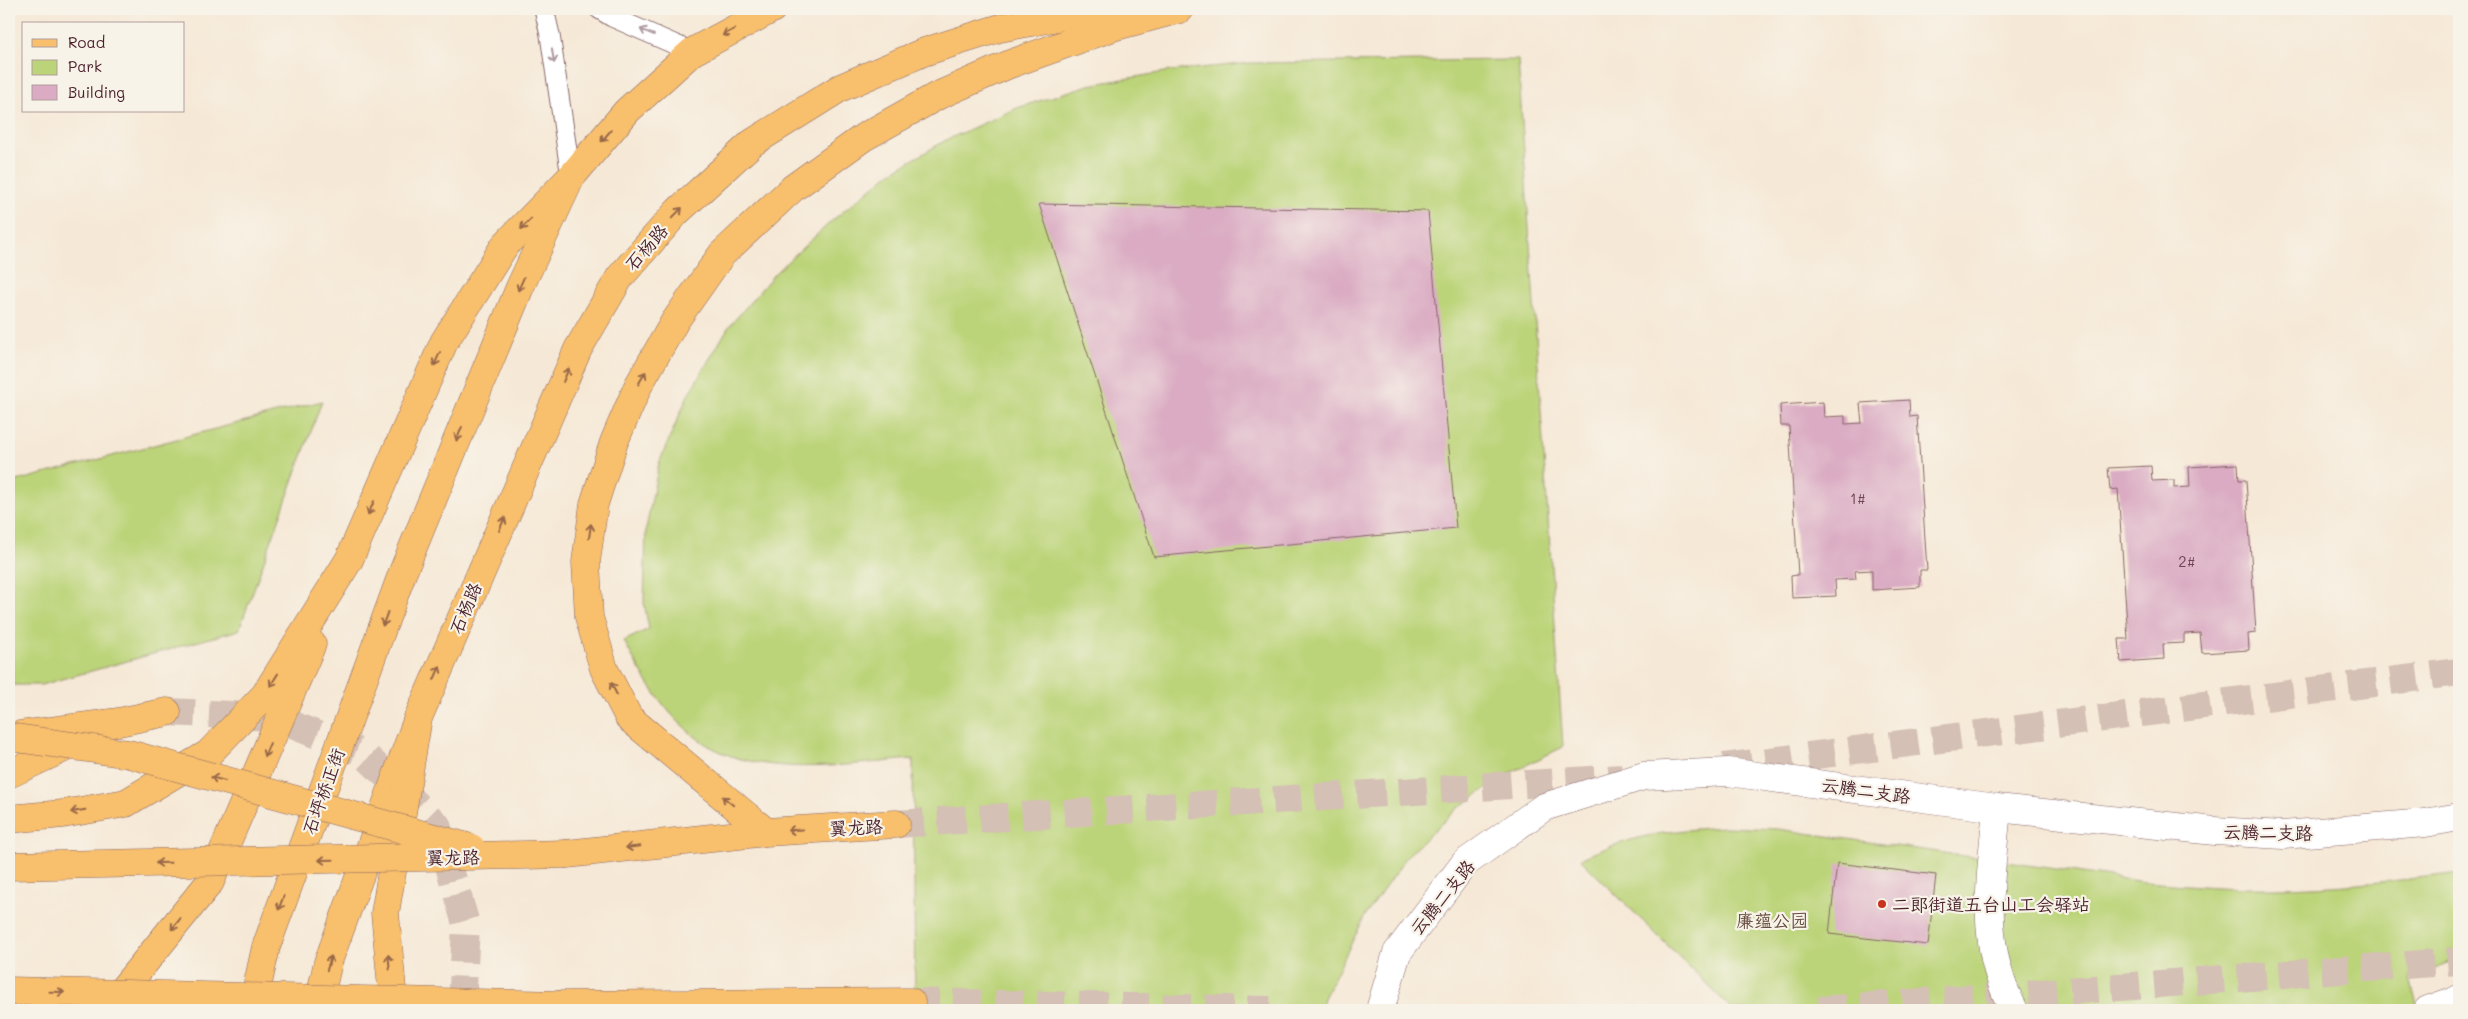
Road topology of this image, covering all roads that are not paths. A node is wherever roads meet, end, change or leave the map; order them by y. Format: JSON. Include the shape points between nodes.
{"nodes":[{"id":1,"x":544,"y":9,"type":"edge"},
{"id":2,"x":599,"y":9,"type":"edge"},
{"id":3,"x":772,"y":9,"type":"edge"},
{"id":4,"x":1100,"y":9,"type":"edge"},
{"id":5,"x":1180,"y":9,"type":"edge"},
{"id":6,"x":692,"y":52,"type":"junction"},
{"id":7,"x":571,"y":176,"type":"junction"},
{"id":8,"x":349,"y":560,"type":"junction"},
{"id":9,"x":167,"y":712,"type":"tunnel mouth"},
{"id":10,"x":418,"y":718,"type":"junction"},
{"id":11,"x":118,"y":722,"type":"junction"},
{"id":12,"x":9,"y":737,"type":"edge"},
{"id":13,"x":9,"y":774,"type":"edge"},
{"id":14,"x":1997,"y":808,"type":"junction"},
{"id":15,"x":2459,"y":817,"type":"edge"},
{"id":16,"x":9,"y":820,"type":"edge"},
{"id":17,"x":896,"y":824,"type":"tunnel mouth"},
{"id":18,"x":766,"y":832,"type":"junction"},
{"id":19,"x":501,"y":856,"type":"junction"},
{"id":20,"x":9,"y":866,"type":"edge"},
{"id":21,"x":9,"y":991,"type":"edge"},
{"id":22,"x":2459,"y":999,"type":"edge"},
{"id":23,"x":911,"y":1002,"type":"tunnel mouth"},
{"id":24,"x":765,"y":1007,"type":"edge"},
{"id":25,"x":106,"y":1010,"type":"edge"},
{"id":26,"x":252,"y":1010,"type":"edge"},
{"id":27,"x":317,"y":1010,"type":"edge"},
{"id":28,"x":394,"y":1010,"type":"edge"},
{"id":29,"x":1380,"y":1010,"type":"edge"},
{"id":30,"x":2014,"y":1010,"type":"edge"},
{"id":31,"x":2428,"y":1010,"type":"edge"}],
"edges":[{"from":1,"to":7,"type":"lane","one_way":true},
{"from":6,"to":2,"type":"lane","one_way":true},
{"from":3,"to":6,"type":"main road","one_way":true},
{"from":10,"to":4,"type":"main road","name":"石杨路","one_way":true,"via":[[578,349],[620,277],[677,212],[752,143],[840,88],[924,52],[1000,28]]},
{"from":18,"to":5,"type":"main road","one_way":true,"via":[[629,718],[604,669],[589,617],[586,562],[594,504],[614,442],[638,386],[675,321],[722,254],[793,188],[864,137],[937,96],[1010,64],[1113,27]]},
{"from":6,"to":7,"type":"main road","one_way":true,"via":[[627,111]]},
{"from":7,"to":8,"type":"main road","one_way":true,"via":[[505,245],[444,342]]},
{"from":7,"to":26,"type":"main road","name":"石坪桥正街","one_way":true,"via":[[520,287],[402,574],[266,947]]},
{"from":8,"to":16,"type":"main road","one_way":true,"via":[[265,695],[208,754],[126,802]]},
{"from":8,"to":25,"type":"main road","one_way":true,"via":[[210,882]]},
{"from":9,"to":11,"type":"main road"},
{"from":27,"to":10,"type":"main road","one_way":true,"via":[[328,962]]},
{"from":28,"to":10,"type":"main road","one_way":true,"via":[[385,913]]},
{"from":11,"to":12,"type":"main road"},
{"from":11,"to":13,"type":"main road"},
{"from":19,"to":12,"type":"main road","one_way":true,"bridge":true,"via":[[129,754]]},
{"from":14,"to":15,"type":"street","name":"云腾二支路","via":[[2283,835],[2425,823]]},
{"from":14,"to":29,"type":"street","name":"云腾二支路","via":[[1728,772],[1644,776],[1544,807],[1465,863],[1397,953]]},
{"from":14,"to":30,"type":"street","via":[[1989,909],[1993,951],[2002,987]]},
{"from":17,"to":18,"type":"main road","name":"翼龙路","one_way":true},
{"from":18,"to":19,"type":"main road","name":"翼龙路","one_way":true,"bridge":true,"via":[[567,854]]},
{"from":19,"to":20,"type":"main road","name":"翼龙路","one_way":true,"bridge":true},
{"from":21,"to":24,"type":"main road","one_way":true,"bridge":true},
{"from":22,"to":31,"type":"street"},
{"from":23,"to":24,"type":"main road"}]}
